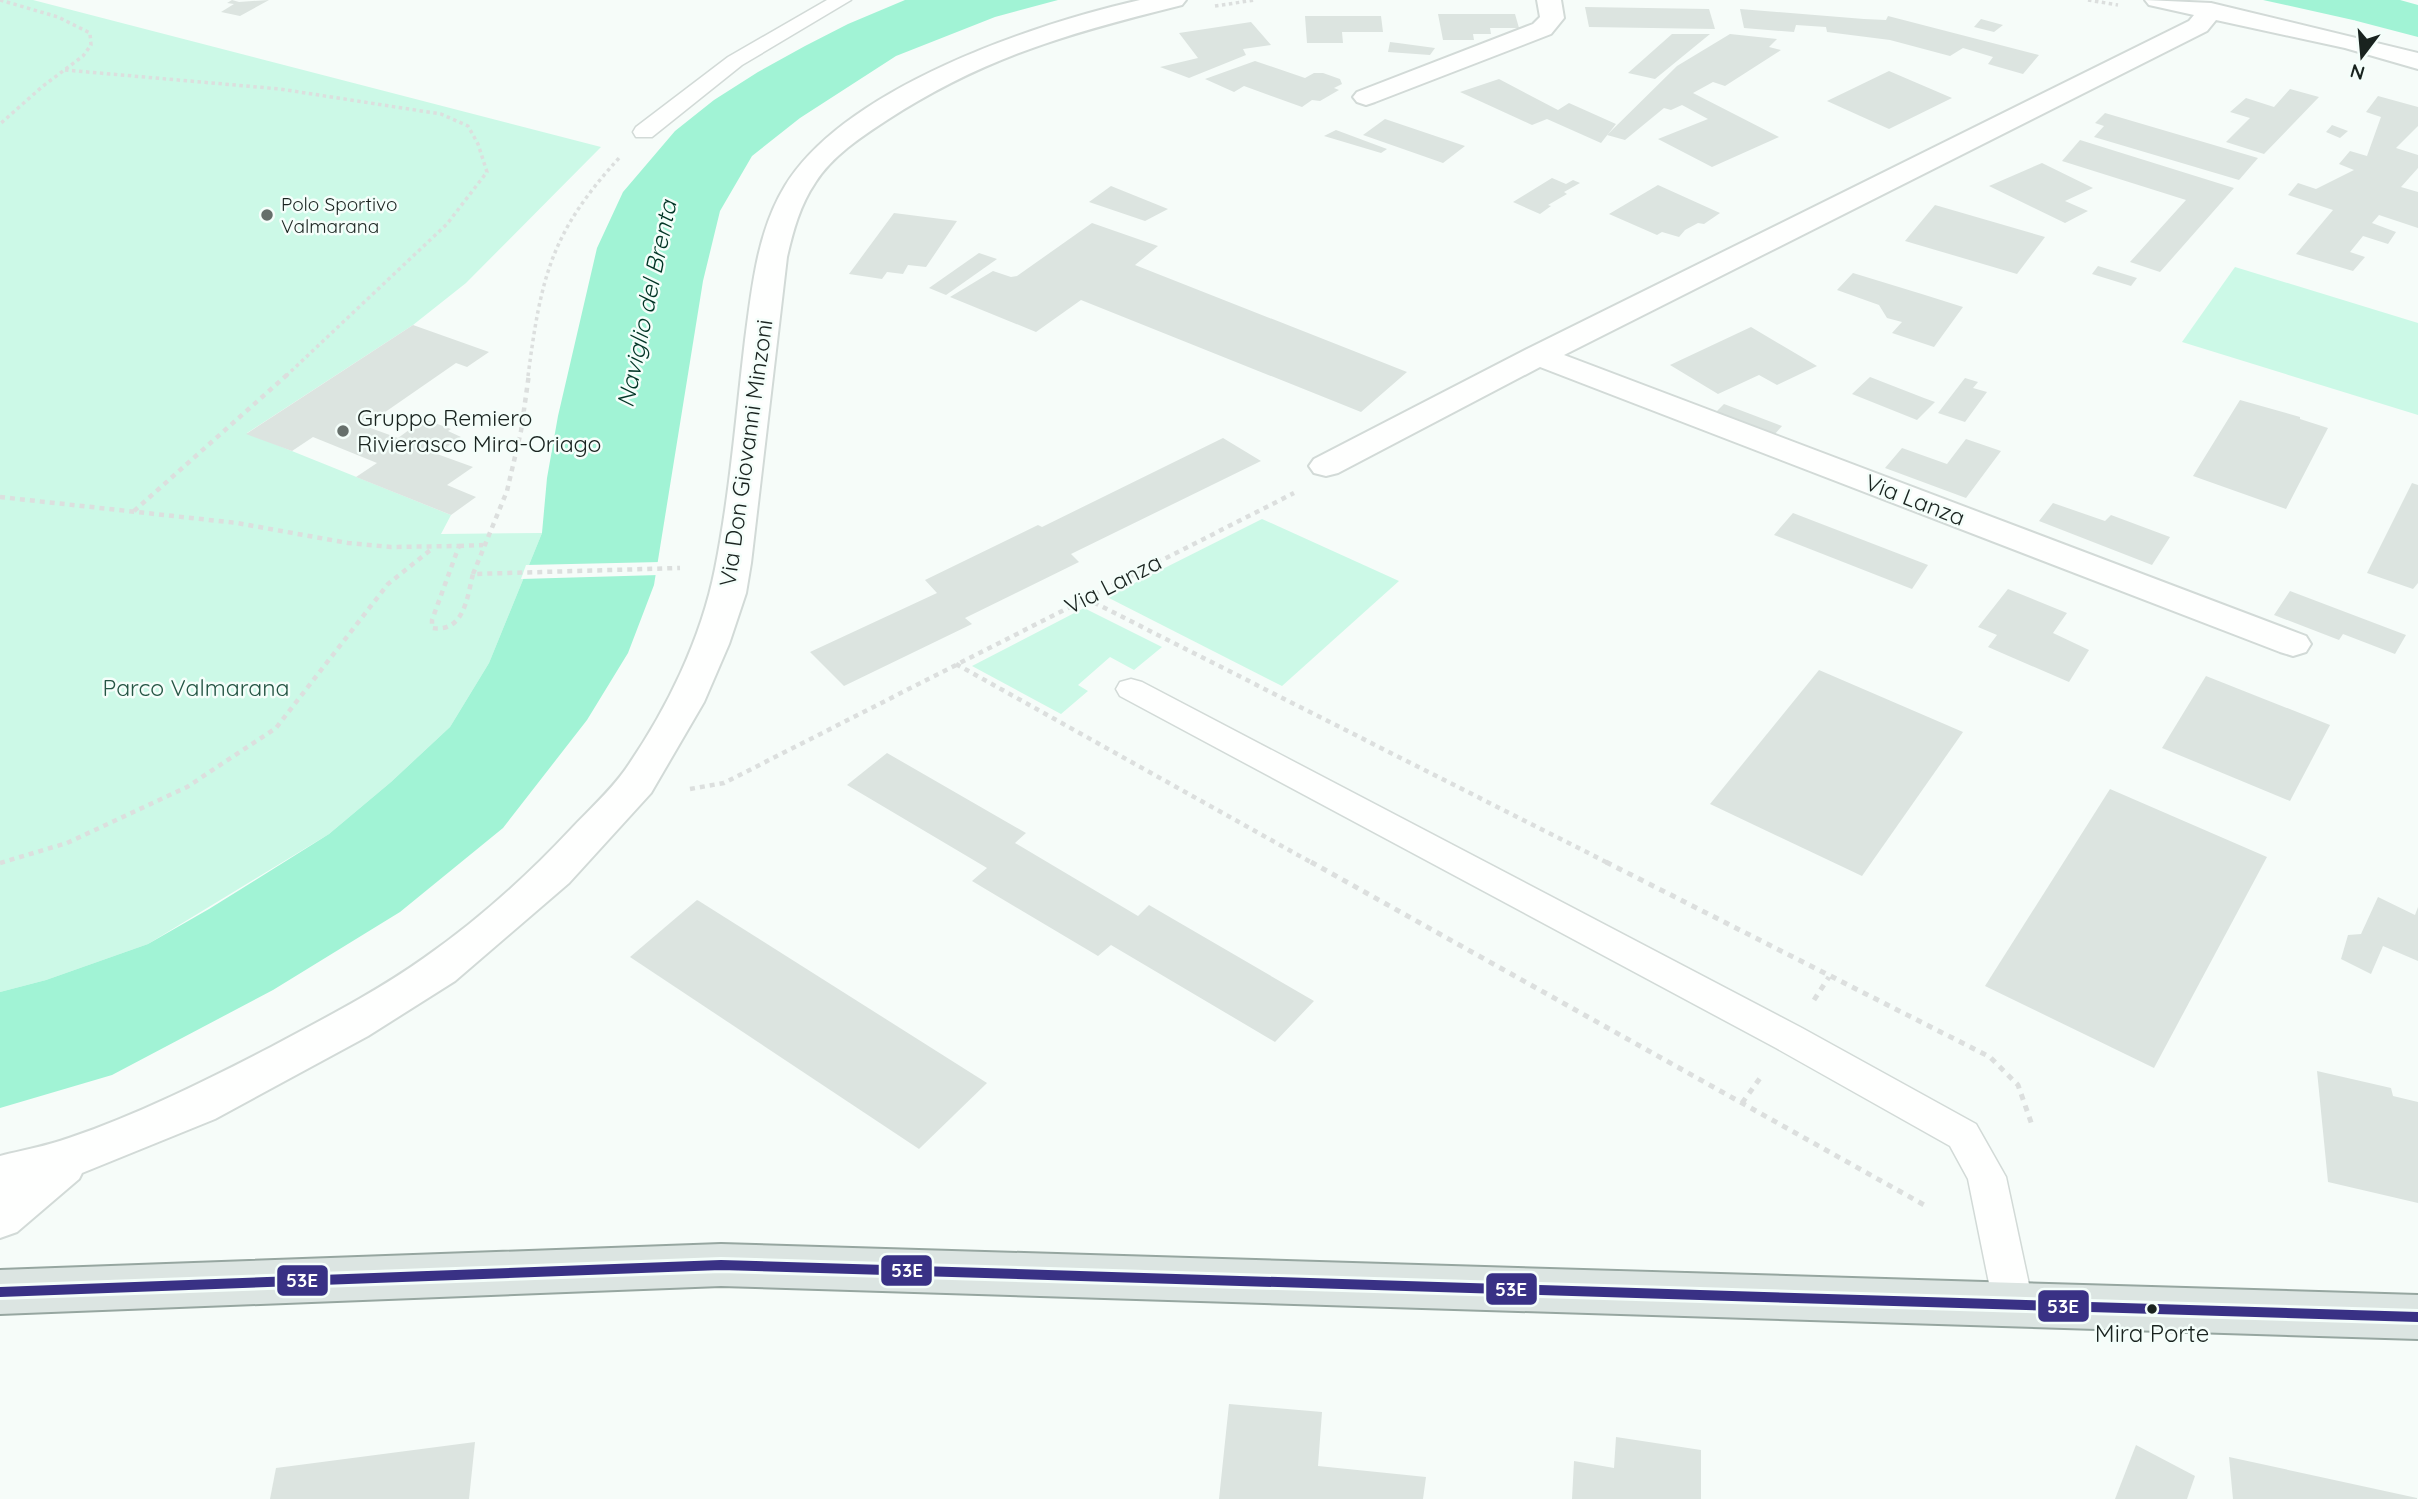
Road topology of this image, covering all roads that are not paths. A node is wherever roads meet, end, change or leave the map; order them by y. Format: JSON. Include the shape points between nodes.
{"nodes":[{"id":1,"x":841,"y":0,"type":"edge"},
{"id":2,"x":1174,"y":0,"type":"edge"},
{"id":3,"x":1549,"y":0,"type":"edge"},
{"id":4,"x":2157,"y":0,"type":"edge"},
{"id":5,"x":2211,"y":10,"type":"junction"},
{"id":6,"x":2418,"y":61,"type":"edge"},
{"id":7,"x":1366,"y":97,"type":"dead end"},
{"id":8,"x":644,"y":132,"type":"road end"},
{"id":9,"x":1538,"y":356,"type":"junction"},
{"id":10,"x":1326,"y":466,"type":"road end"},
{"id":11,"x":2293,"y":644,"type":"dead end"},
{"id":12,"x":1131,"y":689,"type":"dead end"},
{"id":13,"x":73,"y":1157,"type":"junction"},
{"id":14,"x":0,"y":1176,"type":"edge"},
{"id":15,"x":0,"y":1217,"type":"edge"},
{"id":16,"x":0,"y":1292,"type":"edge"},
{"id":17,"x":2013,"y":1303,"type":"junction"},
{"id":18,"x":2418,"y":1317,"type":"edge"}],
"edges":[{"from":1,"to":8,"type":"lane","via":[[735,61]]},
{"from":2,"to":13,"type":"street","name":"Via Don Giovanni Minzoni","via":[[1008,45],[938,78],[883,110],[820,158],[793,196],[775,245],[728,593],[685,702],[637,783],[598,829],[488,930],[386,1004],[199,1106]]},
{"from":3,"to":7,"type":"street","via":[[1552,18],[1542,29]]},
{"from":4,"to":5,"type":"street"},
{"from":5,"to":6,"type":"street"},
{"from":5,"to":9,"type":"street","via":[[2199,26]]},
{"from":9,"to":10,"type":"street"},
{"from":9,"to":11,"type":"street","name":"Via Lanza"},
{"from":12,"to":17,"type":"lane","via":[[1963,1135],[1987,1177]]},
{"from":13,"to":14,"type":"street","name":"Via Don Giovanni Minzoni"},
{"from":13,"to":15,"type":"street","name":"Via Don Giovanni Minzoni"},
{"from":16,"to":17,"type":"main road","via":[[721,1265]]},
{"from":17,"to":18,"type":"main road"}]}
